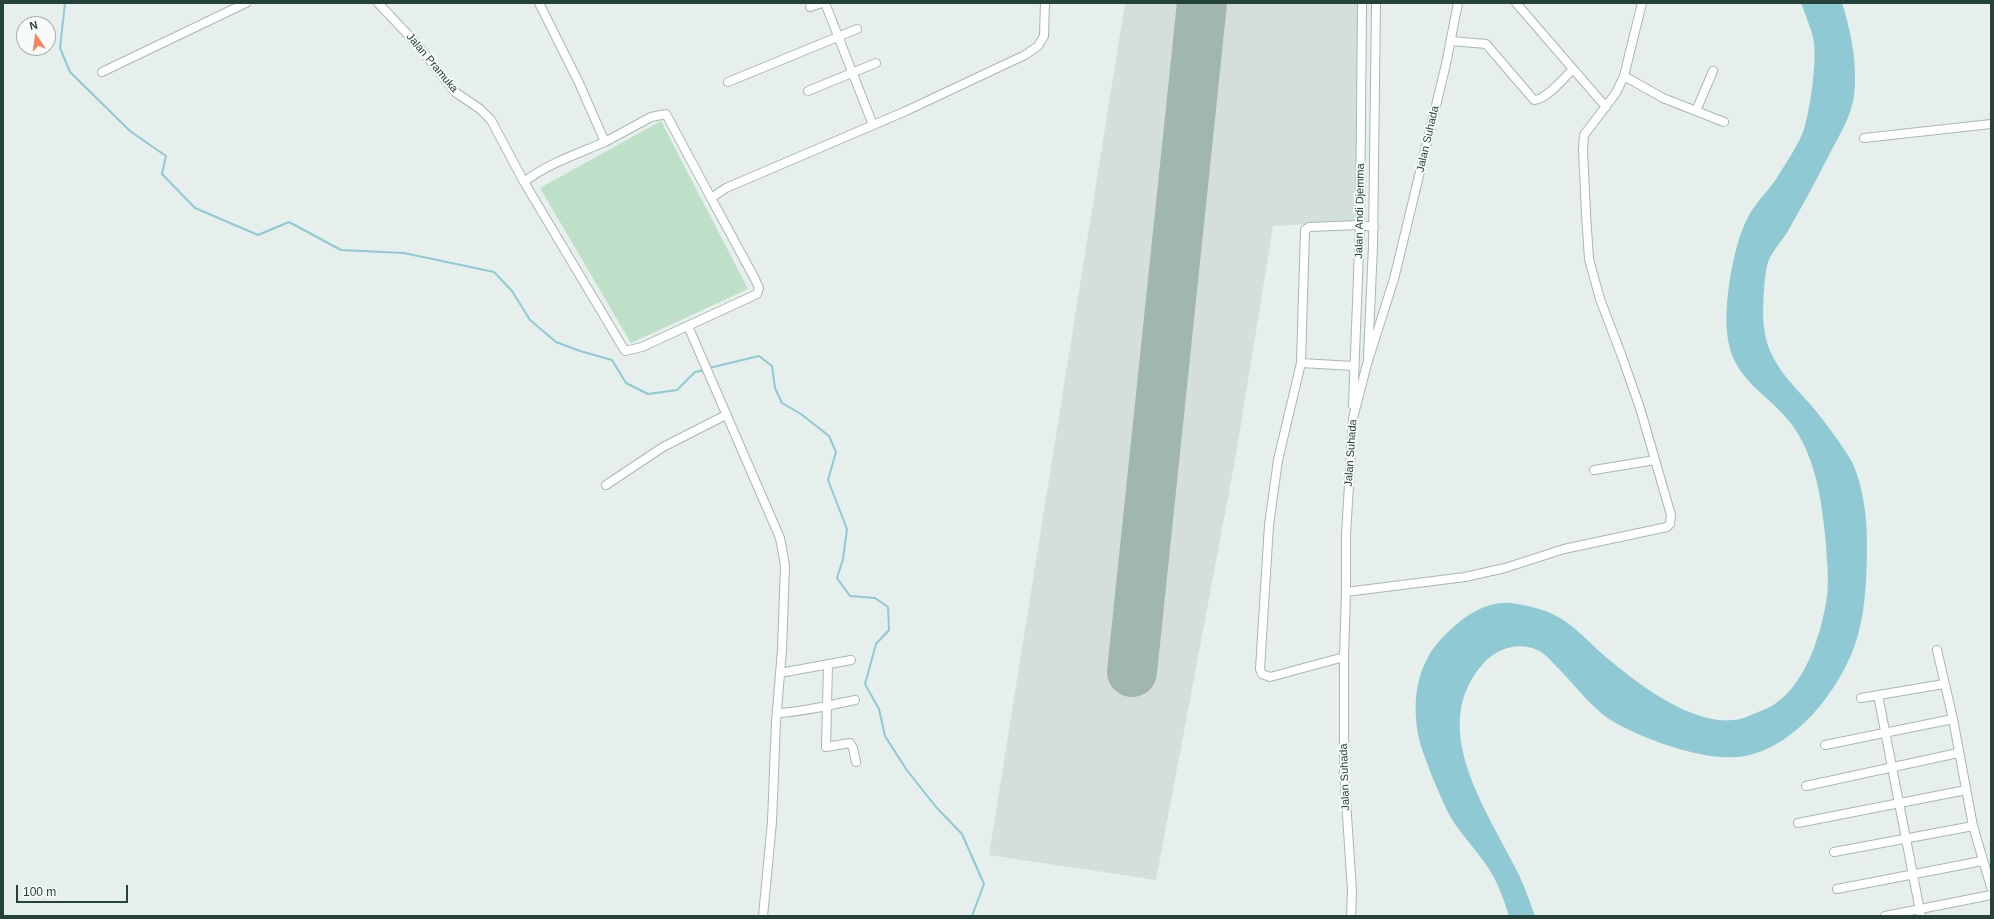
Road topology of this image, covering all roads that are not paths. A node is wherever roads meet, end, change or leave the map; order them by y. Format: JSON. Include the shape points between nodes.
{"nodes":[{"id":1,"x":246,"y":3,"type":"edge"},
{"id":2,"x":378,"y":3,"type":"edge"},
{"id":3,"x":539,"y":3,"type":"edge"},
{"id":4,"x":822,"y":3,"type":"edge"},
{"id":5,"x":825,"y":3,"type":"edge"},
{"id":6,"x":1045,"y":3,"type":"edge"},
{"id":7,"x":1362,"y":3,"type":"edge"},
{"id":8,"x":1376,"y":3,"type":"edge"},
{"id":9,"x":1458,"y":3,"type":"edge"},
{"id":10,"x":1516,"y":3,"type":"edge"},
{"id":11,"x":1642,"y":3,"type":"edge"},
{"id":12,"x":810,"y":7,"type":"dead end"},
{"id":13,"x":857,"y":29,"type":"dead end"},
{"id":14,"x":839,"y":38,"type":"junction"},
{"id":15,"x":1451,"y":41,"type":"junction"},
{"id":16,"x":876,"y":62,"type":"dead end"},
{"id":17,"x":1573,"y":69,"type":"junction"},
{"id":18,"x":1713,"y":71,"type":"dead end"},
{"id":19,"x":102,"y":72,"type":"dead end"},
{"id":20,"x":853,"y":74,"type":"junction"},
{"id":21,"x":1624,"y":76,"type":"junction"},
{"id":22,"x":728,"y":82,"type":"dead end"},
{"id":23,"x":808,"y":91,"type":"dead end"},
{"id":24,"x":1606,"y":107,"type":"junction"},
{"id":25,"x":1696,"y":111,"type":"junction"},
{"id":26,"x":1374,"y":119,"type":"junction"},
{"id":27,"x":1362,"y":120,"type":"junction"},
{"id":28,"x":1724,"y":122,"type":"dead end"},
{"id":29,"x":1991,"y":124,"type":"edge"},
{"id":30,"x":873,"y":125,"type":"junction"},
{"id":31,"x":1864,"y":138,"type":"dead end"},
{"id":32,"x":605,"y":142,"type":"junction"},
{"id":33,"x":524,"y":182,"type":"junction"},
{"id":34,"x":711,"y":198,"type":"junction"},
{"id":35,"x":1360,"y":225,"type":"junction"},
{"id":36,"x":1374,"y":227,"type":"junction"},
{"id":37,"x":688,"y":326,"type":"junction"},
{"id":38,"x":1301,"y":363,"type":"junction"},
{"id":39,"x":1368,"y":364,"type":"junction"},
{"id":40,"x":1354,"y":366,"type":"junction"},
{"id":41,"x":726,"y":415,"type":"junction"},
{"id":42,"x":1353,"y":418,"type":"junction"},
{"id":43,"x":1655,"y":460,"type":"junction"},
{"id":44,"x":1594,"y":470,"type":"dead end"},
{"id":45,"x":606,"y":485,"type":"dead end"},
{"id":46,"x":1346,"y":592,"type":"junction"},
{"id":47,"x":1937,"y":650,"type":"dead end"},
{"id":48,"x":1344,"y":657,"type":"junction"},
{"id":49,"x":851,"y":660,"type":"dead end"},
{"id":50,"x":828,"y":664,"type":"junction"},
{"id":51,"x":780,"y":673,"type":"junction"},
{"id":52,"x":1944,"y":684,"type":"junction"},
{"id":53,"x":1878,"y":695,"type":"junction"},
{"id":54,"x":1861,"y":698,"type":"dead end"},
{"id":55,"x":855,"y":700,"type":"dead end"},
{"id":56,"x":827,"y":707,"type":"junction"},
{"id":57,"x":777,"y":713,"type":"junction"},
{"id":58,"x":1953,"y":719,"type":"junction"},
{"id":59,"x":1885,"y":732,"type":"junction"},
{"id":60,"x":1825,"y":745,"type":"dead end"},
{"id":61,"x":1958,"y":753,"type":"junction"},
{"id":62,"x":856,"y":762,"type":"dead end"},
{"id":63,"x":1892,"y":768,"type":"junction"},
{"id":64,"x":1806,"y":786,"type":"dead end"},
{"id":65,"x":1966,"y":790,"type":"junction"},
{"id":66,"x":1898,"y":803,"type":"junction"},
{"id":67,"x":1798,"y":823,"type":"dead end"},
{"id":68,"x":1973,"y":826,"type":"junction"},
{"id":69,"x":1906,"y":839,"type":"junction"},
{"id":70,"x":1834,"y":852,"type":"dead end"},
{"id":71,"x":1982,"y":861,"type":"junction"},
{"id":72,"x":1913,"y":875,"type":"junction"},
{"id":73,"x":1991,"y":887,"type":"edge"},
{"id":74,"x":1836,"y":889,"type":"dead end"},
{"id":75,"x":1991,"y":895,"type":"edge"},
{"id":76,"x":1920,"y":912,"type":"edge"},
{"id":77,"x":763,"y":916,"type":"edge"},
{"id":78,"x":1351,"y":916,"type":"edge"},
{"id":79,"x":1885,"y":916,"type":"edge"}],
"edges":[{"from":1,"to":19,"type":"street"},
{"from":2,"to":33,"type":"street","name":"Jalan Pramuka","via":[[415,42],[455,92],[486,114]]},
{"from":3,"to":32,"type":"street"},
{"from":4,"to":12,"type":"street"},
{"from":5,"to":14,"type":"street"},
{"from":6,"to":30,"type":"street","via":[[1044,36],[1038,46],[1025,55]]},
{"from":7,"to":27,"type":"street","name":"Jalan Andi Djemma"},
{"from":8,"to":26,"type":"street","name":"Jalan Andi Djemma"},
{"from":9,"to":15,"type":"street","name":"Jalan Suhada"},
{"from":10,"to":17,"type":"street"},
{"from":11,"to":21,"type":"street"},
{"from":13,"to":14,"type":"street"},
{"from":14,"to":20,"type":"street"},
{"from":14,"to":22,"type":"street"},
{"from":15,"to":17,"type":"street","via":[[1486,44],[1534,100],[1545,96]]},
{"from":15,"to":39,"type":"street","name":"Jalan Suhada","via":[[1394,279]]},
{"from":16,"to":20,"type":"street"},
{"from":17,"to":24,"type":"street"},
{"from":18,"to":25,"type":"street"},
{"from":20,"to":23,"type":"street"},
{"from":20,"to":30,"type":"street"},
{"from":21,"to":24,"type":"street"},
{"from":21,"to":25,"type":"street","via":[[1663,98]]},
{"from":24,"to":43,"type":"street","via":[[1584,135],[1589,259],[1600,299],[1621,354]]},
{"from":25,"to":28,"type":"street"},
{"from":26,"to":27,"type":"street"},
{"from":26,"to":36,"type":"street","name":"Jalan Andi Djemma"},
{"from":27,"to":35,"type":"street","name":"Jalan Andi Djemma"},
{"from":29,"to":31,"type":"street"},
{"from":30,"to":34,"type":"street","via":[[726,188]]},
{"from":32,"to":33,"type":"street","via":[[534,174]]},
{"from":32,"to":34,"type":"street","via":[[651,117],[666,114]]},
{"from":33,"to":37,"type":"street","name":"Jalan Pramuka","via":[[625,351],[642,347]]},
{"from":34,"to":37,"type":"street","via":[[759,288],[757,294]]},
{"from":35,"to":36,"type":"street"},
{"from":35,"to":38,"type":"street","via":[[1309,227],[1305,230]]},
{"from":35,"to":40,"type":"street","name":"Jalan Andi Djemma"},
{"from":36,"to":39,"type":"street","name":"Jalan Andi Djemma"},
{"from":37,"to":41,"type":"street"},
{"from":38,"to":40,"type":"street"},
{"from":38,"to":48,"type":"street","via":[[1278,460],[1269,525],[1260,669],[1262,674],[1270,677]]},
{"from":39,"to":42,"type":"street","name":"Jalan Suhada"},
{"from":40,"to":42,"type":"street","name":"Jalan Andi Djemma"},
{"from":41,"to":45,"type":"street","via":[[663,447]]},
{"from":41,"to":51,"type":"street","via":[[780,538],[785,565]]},
{"from":42,"to":46,"type":"street","name":"Jalan Suhada","via":[[1346,535]]},
{"from":43,"to":44,"type":"street"},
{"from":43,"to":46,"type":"street","via":[[1671,515],[1667,527],[1564,549],[1505,568],[1465,577]]},
{"from":46,"to":48,"type":"street","name":"Jalan Suhada"},
{"from":47,"to":52,"type":"street"},
{"from":48,"to":78,"type":"street","name":"Jalan Suhada","via":[[1344,770],[1352,891]]},
{"from":49,"to":50,"type":"street"},
{"from":50,"to":51,"type":"street"},
{"from":50,"to":56,"type":"street"},
{"from":51,"to":57,"type":"street"},
{"from":52,"to":53,"type":"street"},
{"from":52,"to":58,"type":"street"},
{"from":53,"to":54,"type":"street"},
{"from":53,"to":59,"type":"street"},
{"from":55,"to":56,"type":"street"},
{"from":56,"to":57,"type":"street"},
{"from":56,"to":62,"type":"street","via":[[826,747],[850,743]]},
{"from":57,"to":77,"type":"street","via":[[772,822]]},
{"from":58,"to":59,"type":"street"},
{"from":58,"to":61,"type":"street"},
{"from":59,"to":60,"type":"street"},
{"from":59,"to":63,"type":"street"},
{"from":61,"to":63,"type":"street"},
{"from":61,"to":65,"type":"street"},
{"from":63,"to":64,"type":"street"},
{"from":63,"to":66,"type":"street"},
{"from":65,"to":66,"type":"street"},
{"from":65,"to":68,"type":"street"},
{"from":66,"to":67,"type":"street"},
{"from":66,"to":69,"type":"street"},
{"from":68,"to":69,"type":"street"},
{"from":68,"to":71,"type":"street"},
{"from":69,"to":70,"type":"street"},
{"from":69,"to":72,"type":"street"},
{"from":71,"to":72,"type":"street"},
{"from":71,"to":73,"type":"street"},
{"from":72,"to":74,"type":"street"},
{"from":72,"to":76,"type":"street"},
{"from":75,"to":76,"type":"street"},
{"from":76,"to":79,"type":"street"}]}
